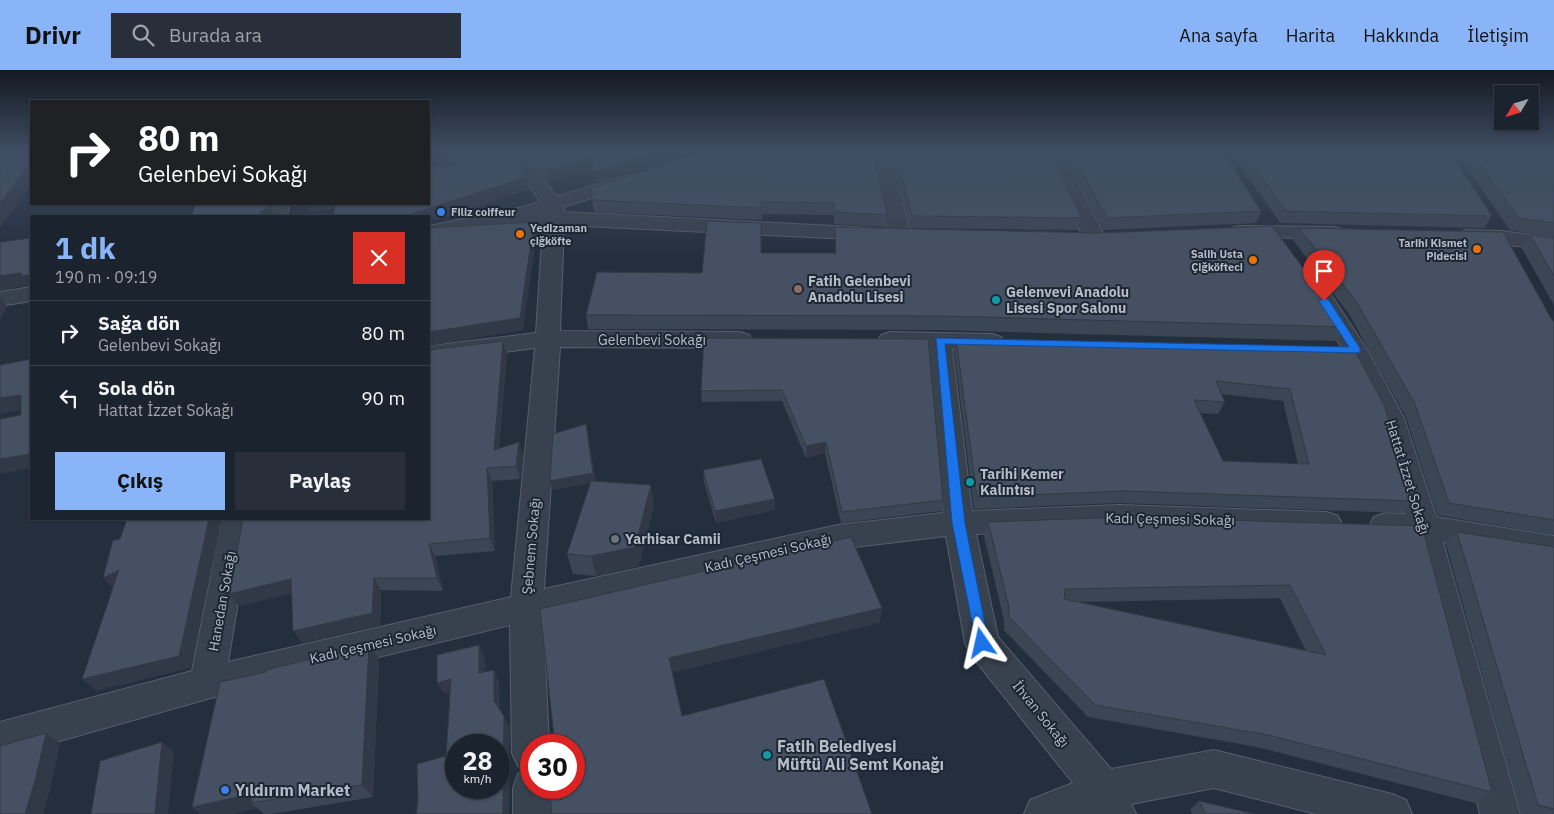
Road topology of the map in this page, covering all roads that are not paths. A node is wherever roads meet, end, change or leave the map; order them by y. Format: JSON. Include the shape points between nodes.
{"nodes":[{"id":1,"x":536,"y":186,"type":"edge"},
{"id":2,"x":618,"y":186,"type":"edge"},
{"id":3,"x":890,"y":186,"type":"edge"},
{"id":4,"x":1069,"y":186,"type":"edge"},
{"id":5,"x":1257,"y":207,"type":"edge"},
{"id":6,"x":554,"y":212,"type":"junction"},
{"id":7,"x":1486,"y":213,"type":"edge"},
{"id":8,"x":1273,"y":231,"type":"junction"},
{"id":9,"x":430,"y":232,"type":"edge"},
{"id":10,"x":1224,"y":233,"type":"edge"},
{"id":11,"x":1352,"y":233,"type":"edge"},
{"id":12,"x":1452,"y":236,"type":"edge"},
{"id":13,"x":1502,"y":237,"type":"junction"},
{"id":14,"x":1095,"y":238,"type":"edge"},
{"id":15,"x":1554,"y":244,"type":"edge"},
{"id":16,"x":1516,"y":262,"type":"edge"},
{"id":17,"x":30,"y":294,"type":"edge"},
{"id":18,"x":0,"y":299,"type":"edge"},
{"id":19,"x":548,"y":340,"type":"junction"},
{"id":20,"x":763,"y":340,"type":"edge"},
{"id":21,"x":871,"y":340,"type":"edge"},
{"id":22,"x":939,"y":340,"type":"junction"},
{"id":23,"x":1019,"y":342,"type":"edge"},
{"id":24,"x":1326,"y":350,"type":"edge"},
{"id":25,"x":1356,"y":350,"type":"junction"},
{"id":26,"x":430,"y":354,"type":"edge"},
{"id":27,"x":237,"y":520,"type":"edge"},
{"id":28,"x":958,"y":523,"type":"junction"},
{"id":29,"x":1424,"y":527,"type":"junction"},
{"id":30,"x":1554,"y":548,"type":"edge"},
{"id":31,"x":526,"y":607,"type":"junction"},
{"id":32,"x":207,"y":683,"type":"junction"},
{"id":33,"x":530,"y":734,"type":"edge"},
{"id":34,"x":0,"y":740,"type":"edge"},
{"id":35,"x":532,"y":799,"type":"edge"},
{"id":36,"x":1110,"y":802,"type":"edge"},
{"id":37,"x":533,"y":814,"type":"edge"},
{"id":38,"x":1044,"y":814,"type":"edge"},
{"id":39,"x":1392,"y":814,"type":"edge"},
{"id":40,"x":1500,"y":814,"type":"edge"}],
"edges":[{"from":1,"to":6,"type":"street"},
{"from":2,"to":6,"type":"street"},
{"from":3,"to":6,"type":"street","via":[[910,236]]},
{"from":4,"to":14,"type":"street"},
{"from":5,"to":8,"type":"street","name":"Hattat İzzet Sokağı"},
{"from":6,"to":9,"type":"street"},
{"from":6,"to":19,"type":"street","name":"Şebnem Sokağı"},
{"from":7,"to":13,"type":"street"},
{"from":8,"to":10,"type":"street"},
{"from":8,"to":11,"type":"street"},
{"from":8,"to":25,"type":"street","name":"Hattat İzzet Sokağı"},
{"from":12,"to":13,"type":"street"},
{"from":13,"to":15,"type":"street"},
{"from":13,"to":16,"type":"street"},
{"from":17,"to":18,"type":"street"},
{"from":19,"to":20,"type":"street","name":"Gelenbevi Sokağı"},
{"from":19,"to":26,"type":"street","name":"Gelenbevi Sokağı"},
{"from":19,"to":31,"type":"street","name":"Şebnem Sokağı"},
{"from":21,"to":22,"type":"street"},
{"from":22,"to":23,"type":"street"},
{"from":22,"to":28,"type":"street","name":"İhvan Sokağı"},
{"from":24,"to":25,"type":"street"},
{"from":25,"to":29,"type":"street","name":"Hattat İzzet Sokağı","via":[[1392,418]]},
{"from":27,"to":32,"type":"street","name":"Hanedan Sokağı"},
{"from":28,"to":29,"type":"street","name":"Kadı Çeşmesi Sokağı","via":[[1119,517]]},
{"from":28,"to":31,"type":"street","name":"Kadı Çeşmesi Sokağı","via":[[838,537]]},
{"from":28,"to":36,"type":"street","name":"İhvan Sokağı","via":[[982,643]]},
{"from":29,"to":30,"type":"street","name":"Kadı Çeşmesi Sokağı"},
{"from":29,"to":40,"type":"street","name":"Hattat İzzet Sokağı"},
{"from":31,"to":32,"type":"street","name":"Kadı Çeşmesi Sokağı"},
{"from":31,"to":33,"type":"street","name":"Şebnem Sokağı"},
{"from":32,"to":34,"type":"street","name":"Kadı Çeşmesi Sokağı"},
{"from":35,"to":37,"type":"street"},
{"from":36,"to":38,"type":"street"},
{"from":36,"to":39,"type":"street","via":[[1214,769]]}]}
